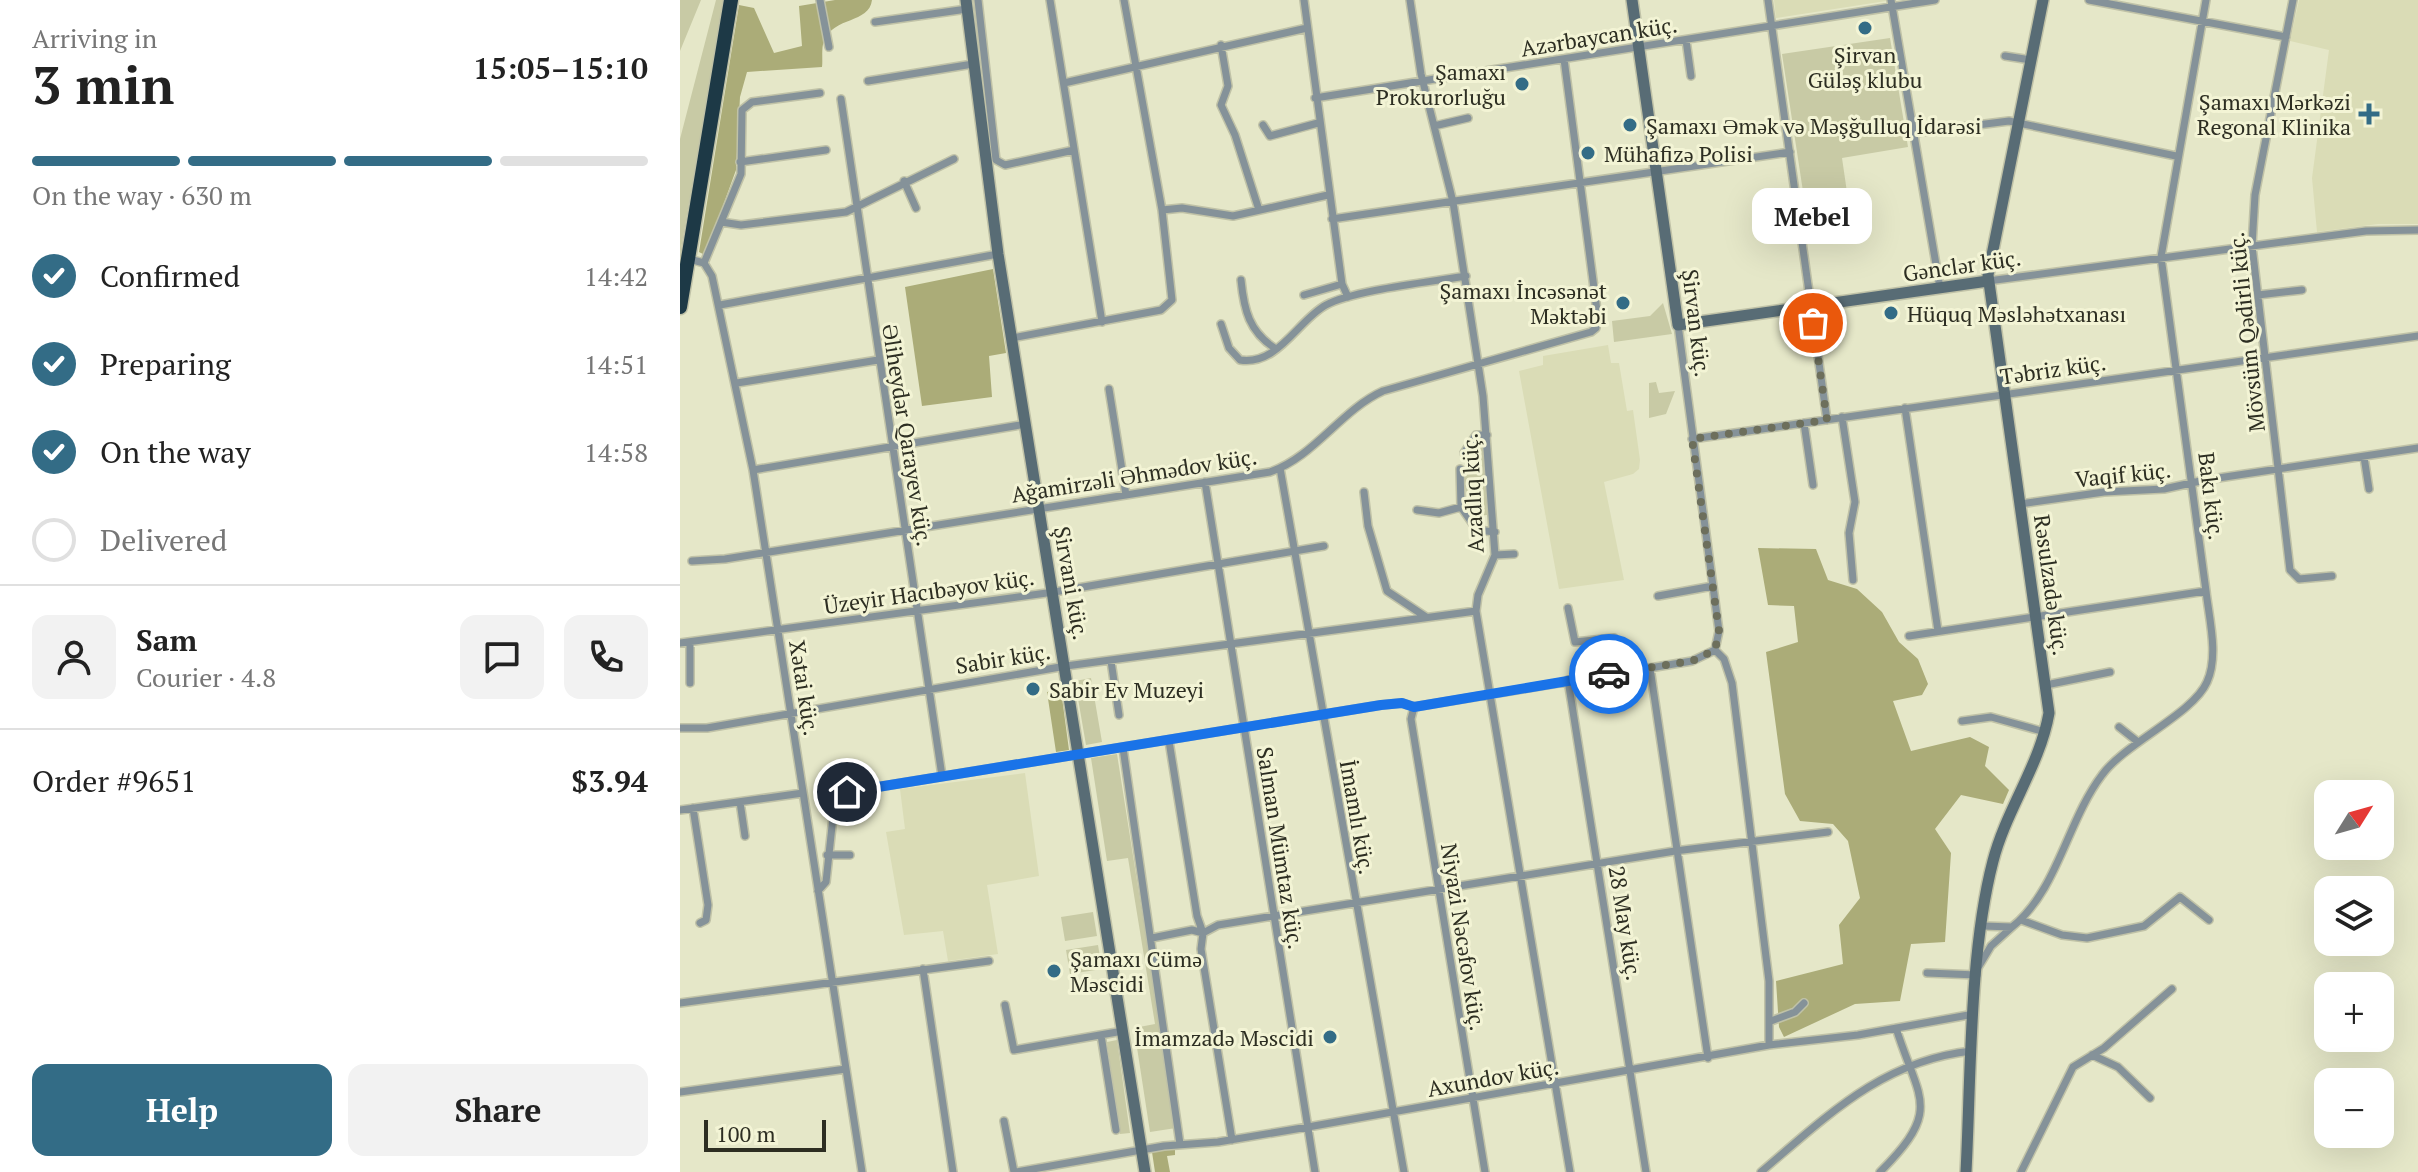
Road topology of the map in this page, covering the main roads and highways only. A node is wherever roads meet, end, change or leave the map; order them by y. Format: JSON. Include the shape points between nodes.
{"nodes":[{"id":1,"x":731,"y":0,"type":"edge"},
{"id":2,"x":680,"y":307,"type":"edge"}],
"edges":[{"from":1,"to":2,"type":"highway"}]}
